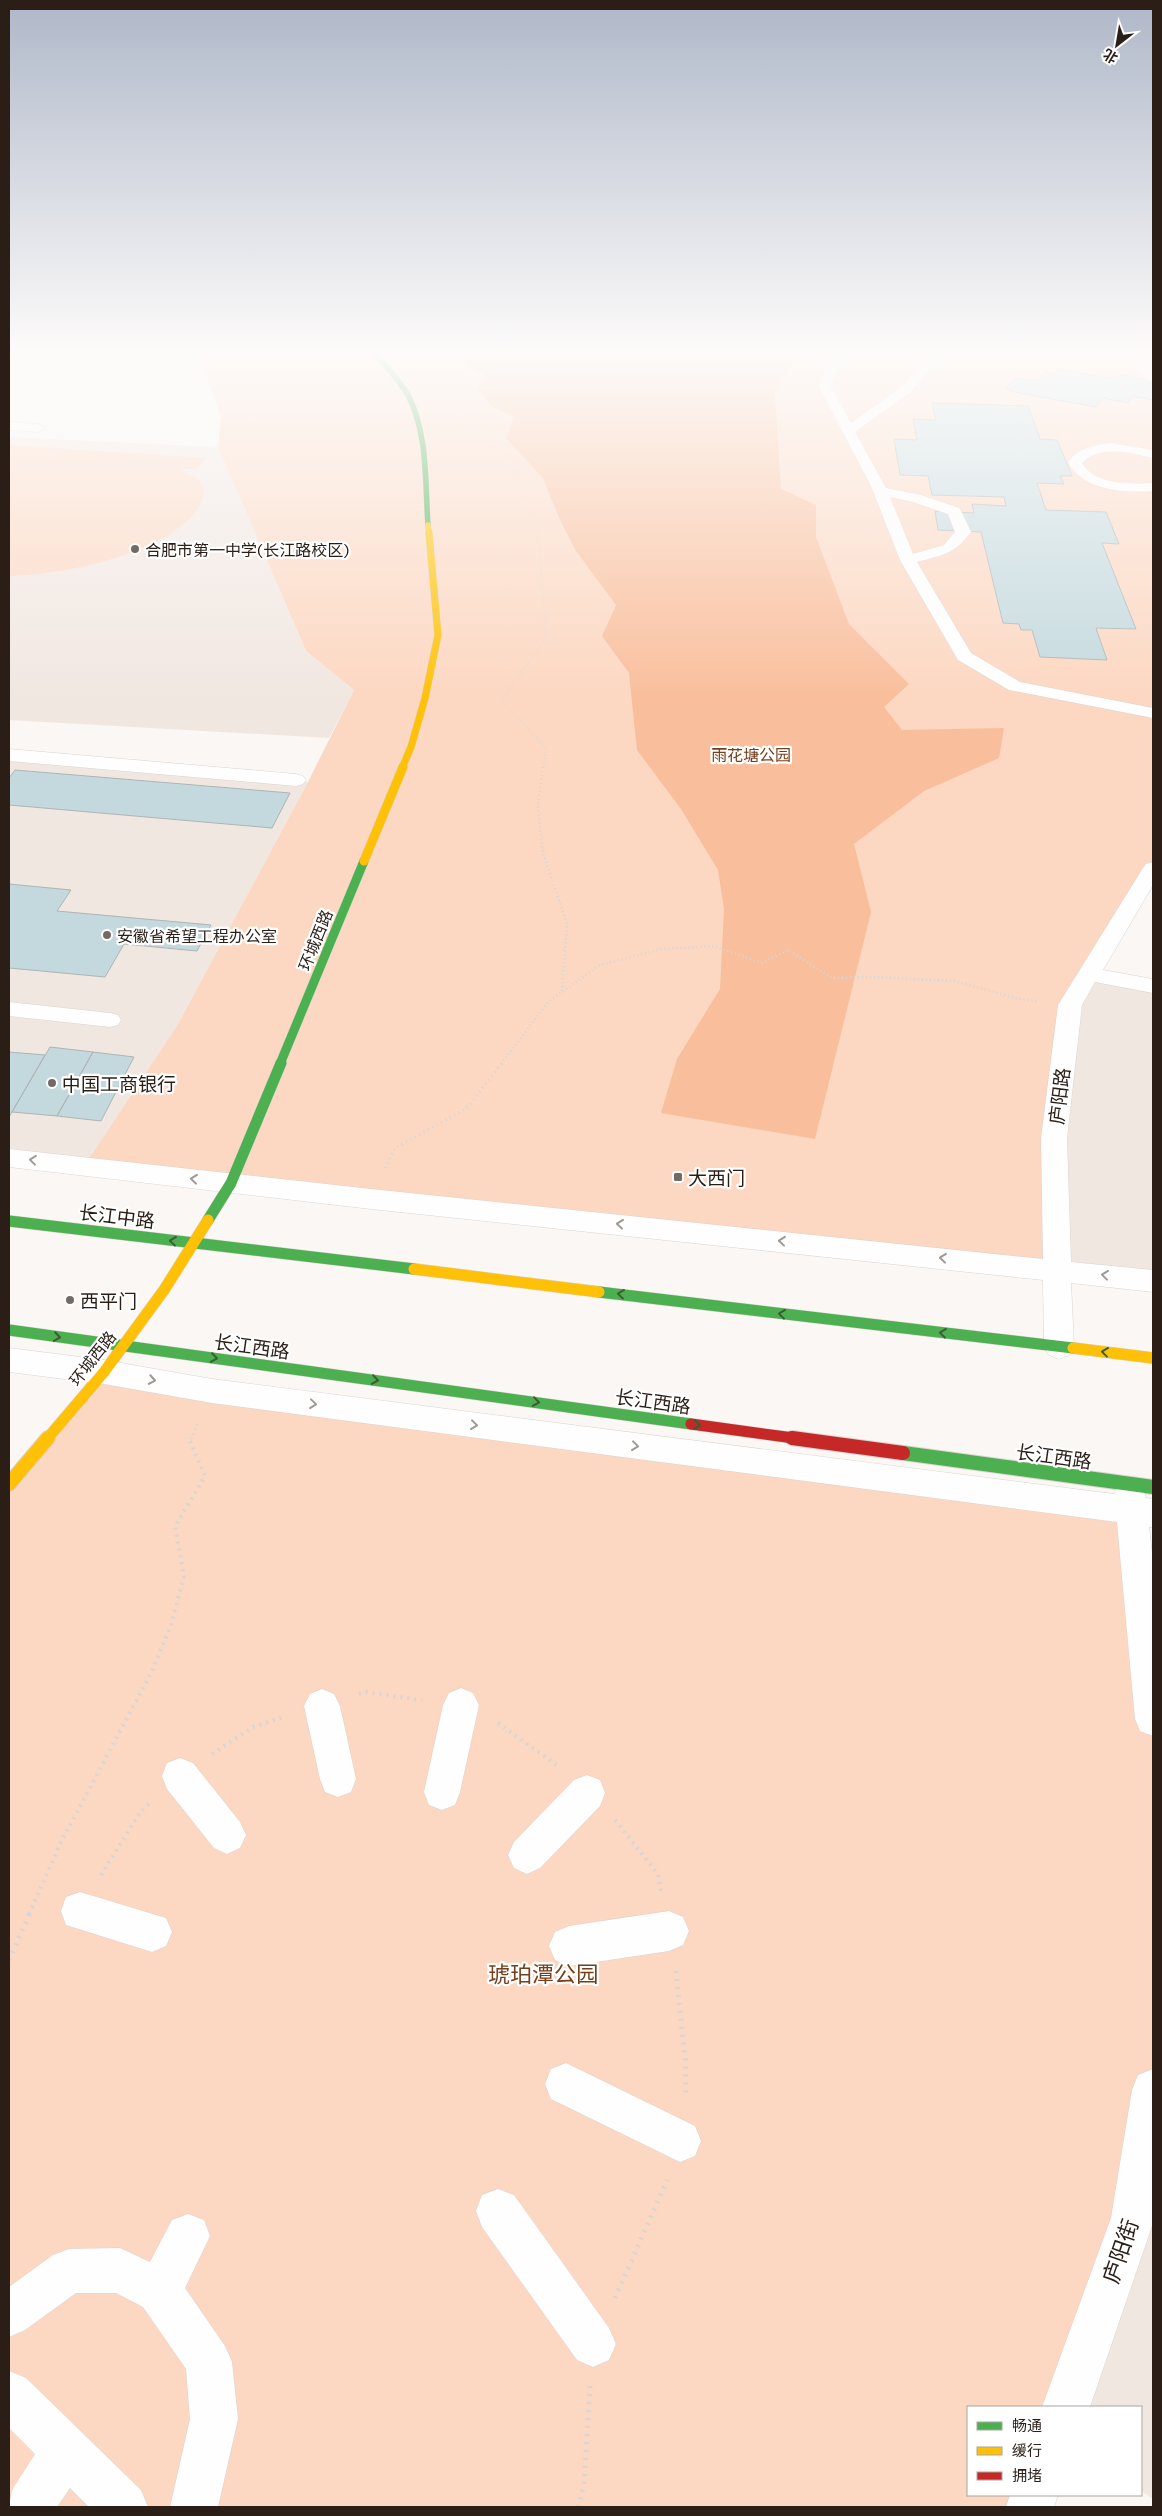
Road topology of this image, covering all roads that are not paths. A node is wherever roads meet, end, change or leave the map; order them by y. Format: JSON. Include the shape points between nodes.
{"nodes":[{"id":1,"x":423,"y":467,"type":"edge"},
{"id":2,"x":869,"y":467,"type":"edge"},
{"id":3,"x":1076,"y":467,"type":"edge"},
{"id":4,"x":1153,"y":487,"type":"edge"},
{"id":5,"x":881,"y":491,"type":"junction"},
{"id":6,"x":908,"y":560,"type":"junction"},
{"id":7,"x":1153,"y":713,"type":"edge"},
{"id":8,"x":9,"y":755,"type":"edge"},
{"id":9,"x":296,"y":780,"type":"dead end"},
{"id":10,"x":1153,"y":868,"type":"edge"},
{"id":11,"x":1088,"y":974,"type":"junction"},
{"id":12,"x":1153,"y":986,"type":"edge"},
{"id":13,"x":9,"y":1009,"type":"edge"},
{"id":14,"x":110,"y":1020,"type":"dead end"},
{"id":15,"x":9,"y":1158,"type":"edge"},
{"id":16,"x":231,"y":1183,"type":"junction"},
{"id":17,"x":9,"y":1221,"type":"edge"},
{"id":18,"x":193,"y":1243,"type":"junction"},
{"id":19,"x":1057,"y":1270,"type":"junction"},
{"id":20,"x":1153,"y":1281,"type":"edge"},
{"id":21,"x":9,"y":1330,"type":"edge"},
{"id":22,"x":122,"y":1346,"type":"junction"},
{"id":23,"x":1059,"y":1347,"type":"junction"},
{"id":24,"x":1153,"y":1358,"type":"edge"},
{"id":25,"x":9,"y":1360,"type":"edge"},
{"id":26,"x":104,"y":1372,"type":"junction"},
{"id":27,"x":9,"y":1484,"type":"edge"},
{"id":28,"x":1142,"y":1499,"type":"edge"},
{"id":29,"x":461,"y":1705,"type":"road end"},
{"id":30,"x":322,"y":1706,"type":"road end"},
{"id":31,"x":1153,"y":1719,"type":"edge"},
{"id":32,"x":180,"y":1776,"type":"road end"},
{"id":33,"x":338,"y":1779,"type":"dead end"},
{"id":34,"x":442,"y":1792,"type":"dead end"},
{"id":35,"x":587,"y":1793,"type":"road end"},
{"id":36,"x":227,"y":1835,"type":"dead end"},
{"id":37,"x":527,"y":1854,"type":"dead end"},
{"id":38,"x":80,"y":1911,"type":"road end"},
{"id":39,"x":668,"y":1931,"type":"road end"},
{"id":40,"x":152,"y":1932,"type":"dead end"},
{"id":41,"x":569,"y":1946,"type":"dead end"},
{"id":42,"x":566,"y":2084,"type":"dead end"},
{"id":43,"x":1153,"y":2090,"type":"edge"},
{"id":44,"x":680,"y":2141,"type":"road end"},
{"id":45,"x":498,"y":2212,"type":"dead end"},
{"id":46,"x":188,"y":2236,"type":"dead end"},
{"id":47,"x":158,"y":2291,"type":"junction"},
{"id":48,"x":9,"y":2314,"type":"edge"},
{"id":49,"x":593,"y":2344,"type":"road end"},
{"id":50,"x":9,"y":2395,"type":"edge"},
{"id":51,"x":1066,"y":2406,"type":"edge"},
{"id":52,"x":66,"y":2450,"type":"junction"},
{"id":53,"x":29,"y":2507,"type":"edge"},
{"id":54,"x":124,"y":2507,"type":"edge"},
{"id":55,"x":194,"y":2507,"type":"edge"}],
"edges":[{"from":1,"to":16,"type":"main road","name":"环城西路","via":[[438,636],[425,698],[411,747]]},
{"from":2,"to":5,"type":"street"},
{"from":3,"to":4,"type":"street","via":[[1095,480],[1129,487]]},
{"from":5,"to":6,"type":"street"},
{"from":5,"to":6,"type":"street","via":[[954,511],[963,532],[950,548]]},
{"from":6,"to":7,"type":"street","via":[[964,656],[1015,686]]},
{"from":8,"to":9,"type":"street"},
{"from":10,"to":11,"type":"street","name":"庐阳路"},
{"from":11,"to":12,"type":"street"},
{"from":11,"to":19,"type":"street","name":"庐阳路","via":[[1070,1005],[1054,1138]]},
{"from":13,"to":14,"type":"lane"},
{"from":16,"to":15,"type":"street","one_way":true},
{"from":16,"to":18,"type":"main road","name":"环城西路"},
{"from":19,"to":16,"type":"street","one_way":true},
{"from":18,"to":17,"type":"main road","name":"长江中路","one_way":true},
{"from":18,"to":22,"type":"main road","name":"环城西路","via":[[164,1290]]},
{"from":23,"to":18,"type":"main road","name":"长江中路","one_way":true},
{"from":20,"to":19,"type":"street","one_way":true},
{"from":19,"to":23,"type":"street","name":"庐阳路"},
{"from":21,"to":22,"type":"main road","one_way":true},
{"from":22,"to":26,"type":"main road","name":"环城西路"},
{"from":22,"to":28,"type":"main road","name":"长江西路","one_way":true},
{"from":24,"to":23,"type":"main road","one_way":true},
{"from":25,"to":26,"type":"street"},
{"from":26,"to":27,"type":"main road","name":"环城西路"},
{"from":26,"to":28,"type":"street","one_way":true,"via":[[212,1391]]},
{"from":28,"to":31,"type":"street"},
{"from":29,"to":34,"type":"street"},
{"from":30,"to":33,"type":"street"},
{"from":32,"to":36,"type":"street"},
{"from":35,"to":37,"type":"street"},
{"from":38,"to":40,"type":"street"},
{"from":39,"to":41,"type":"street"},
{"from":42,"to":44,"type":"street"},
{"from":43,"to":51,"type":"street","name":"庐阳街","via":[[1133,2218]]},
{"from":45,"to":49,"type":"street"},
{"from":46,"to":47,"type":"street"},
{"from":47,"to":48,"type":"street","via":[[120,2270],[69,2271]]},
{"from":47,"to":55,"type":"street","via":[[209,2362],[214,2419]]},
{"from":50,"to":52,"type":"street"},
{"from":52,"to":53,"type":"street"},
{"from":52,"to":54,"type":"street"}]}
